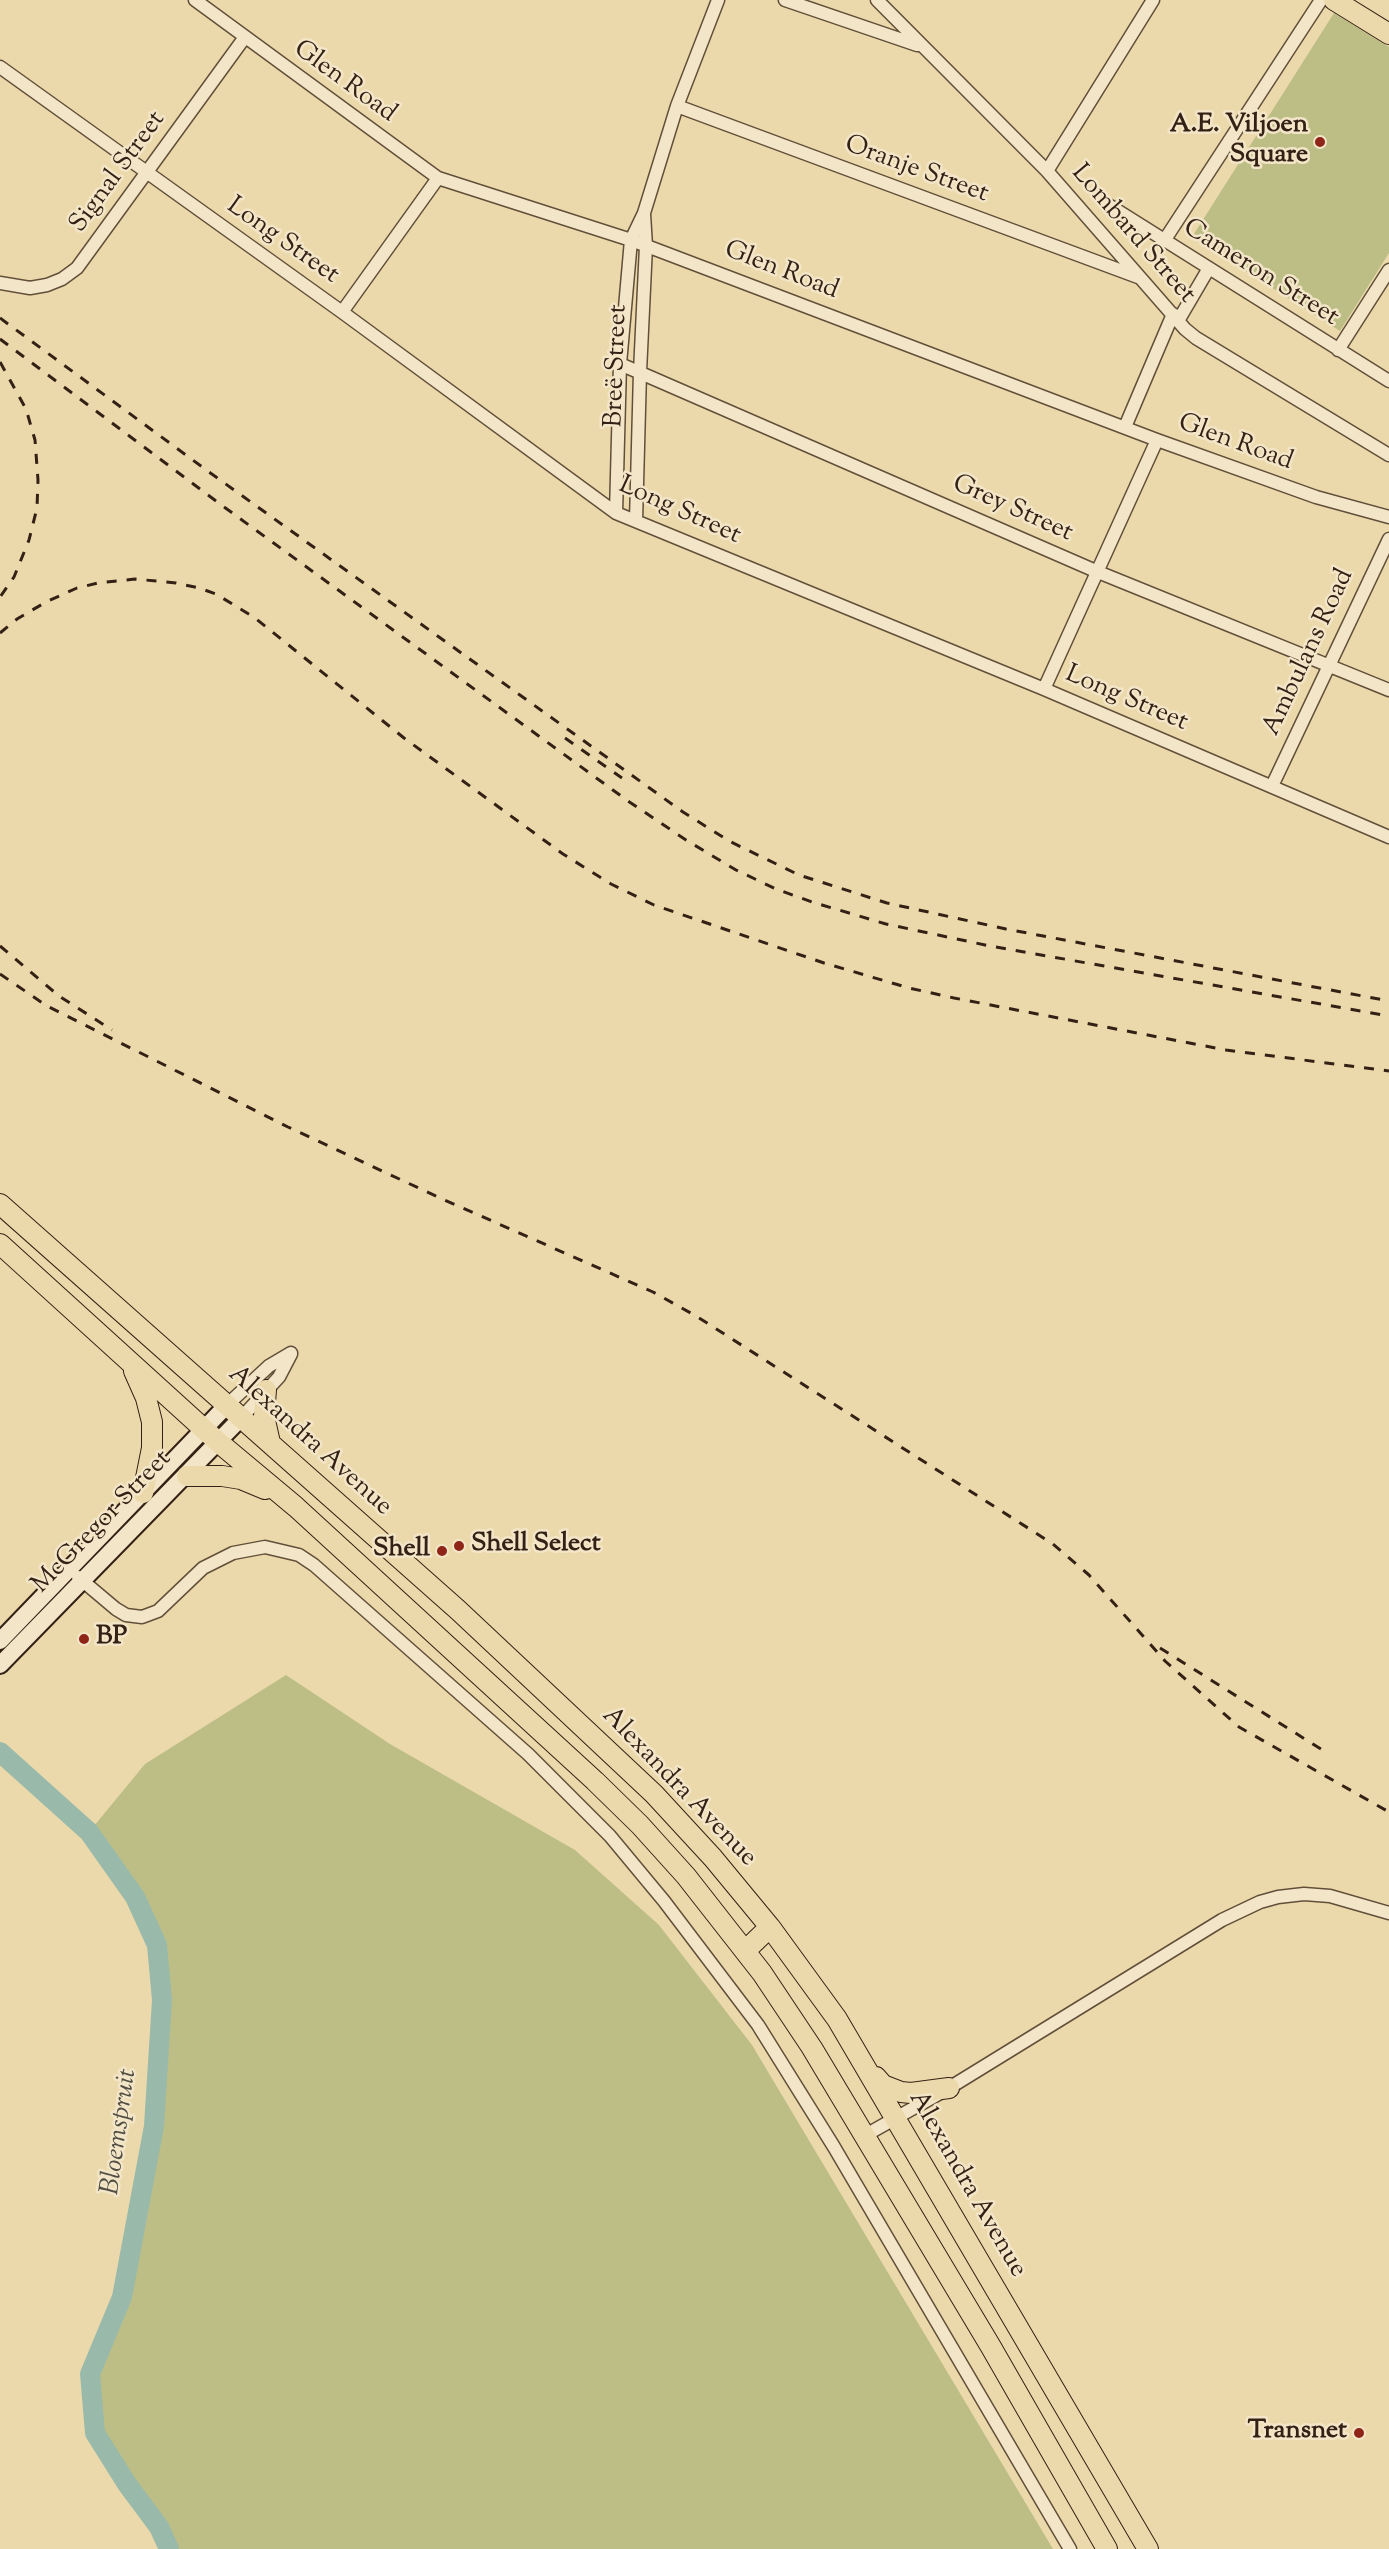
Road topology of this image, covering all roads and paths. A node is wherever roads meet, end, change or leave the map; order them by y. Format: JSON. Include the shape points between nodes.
{"nodes":[{"id":1,"x":195,"y":0,"type":"edge"},
{"id":2,"x":718,"y":0,"type":"edge"},
{"id":3,"x":785,"y":0,"type":"edge"},
{"id":4,"x":876,"y":0,"type":"edge"},
{"id":5,"x":1153,"y":0,"type":"edge"},
{"id":6,"x":1321,"y":0,"type":"edge"},
{"id":7,"x":1334,"y":0,"type":"edge"},
{"id":8,"x":1389,"y":34,"type":"edge"},
{"id":9,"x":245,"y":37,"type":"junction"},
{"id":10,"x":920,"y":46,"type":"junction"},
{"id":11,"x":0,"y":67,"type":"edge"},
{"id":12,"x":677,"y":106,"type":"junction"},
{"id":13,"x":1047,"y":171,"type":"junction"},
{"id":14,"x":147,"y":174,"type":"junction"},
{"id":15,"x":438,"y":178,"type":"junction"},
{"id":16,"x":1107,"y":204,"type":"dead end"},
{"id":17,"x":644,"y":213,"type":"junction"},
{"id":18,"x":631,"y":240,"type":"junction"},
{"id":19,"x":1164,"y":241,"type":"junction"},
{"id":20,"x":646,"y":246,"type":"junction"},
{"id":21,"x":1209,"y":268,"type":"junction"},
{"id":22,"x":1389,"y":270,"type":"edge"},
{"id":23,"x":1140,"y":278,"type":"junction"},
{"id":24,"x":0,"y":283,"type":"edge"},
{"id":25,"x":342,"y":312,"type":"junction"},
{"id":26,"x":1176,"y":318,"type":"junction"},
{"id":27,"x":1338,"y":350,"type":"junction"},
{"id":28,"x":620,"y":364,"type":"junction"},
{"id":29,"x":640,"y":372,"type":"junction"},
{"id":30,"x":1389,"y":381,"type":"edge"},
{"id":31,"x":1125,"y":427,"type":"junction"},
{"id":32,"x":1157,"y":440,"type":"junction"},
{"id":33,"x":1389,"y":455,"type":"edge"},
{"id":34,"x":616,"y":513,"type":"junction"},
{"id":35,"x":1389,"y":517,"type":"edge"},
{"id":36,"x":636,"y":521,"type":"junction"},
{"id":37,"x":1389,"y":539,"type":"edge"},
{"id":38,"x":1098,"y":572,"type":"junction"},
{"id":39,"x":1328,"y":667,"type":"junction"},
{"id":40,"x":1044,"y":689,"type":"junction"},
{"id":41,"x":1389,"y":690,"type":"edge"},
{"id":42,"x":1272,"y":786,"type":"junction"},
{"id":43,"x":1389,"y":837,"type":"edge"},
{"id":44,"x":0,"y":1204,"type":"edge"},
{"id":45,"x":0,"y":1244,"type":"edge"},
{"id":46,"x":128,"y":1360,"type":"junction"},
{"id":47,"x":266,"y":1390,"type":"junction"},
{"id":48,"x":235,"y":1410,"type":"junction"},
{"id":49,"x":210,"y":1435,"type":"junction"},
{"id":50,"x":270,"y":1443,"type":"junction"},
{"id":51,"x":187,"y":1476,"type":"junction"},
{"id":52,"x":143,"y":1493,"type":"junction"},
{"id":53,"x":296,"y":1507,"type":"junction"},
{"id":54,"x":69,"y":1568,"type":"junction"},
{"id":55,"x":82,"y":1581,"type":"junction"},
{"id":56,"x":0,"y":1641,"type":"edge"},
{"id":57,"x":0,"y":1665,"type":"edge"},
{"id":58,"x":1389,"y":1913,"type":"edge"},
{"id":59,"x":770,"y":1928,"type":"junction"},
{"id":60,"x":745,"y":1951,"type":"junction"},
{"id":61,"x":866,"y":2067,"type":"junction"},
{"id":62,"x":949,"y":2088,"type":"junction"},
{"id":63,"x":896,"y":2118,"type":"junction"},
{"id":64,"x":864,"y":2136,"type":"junction"},
{"id":65,"x":1070,"y":2549,"type":"edge"},
{"id":66,"x":1107,"y":2549,"type":"edge"},
{"id":67,"x":1148,"y":2549,"type":"edge"}],
"edges":[{"from":1,"to":9,"type":"street","name":"Glen Road"},
{"from":2,"to":12,"type":"street","name":"Breë Street"},
{"from":3,"to":10,"type":"street"},
{"from":4,"to":10,"type":"street","name":"Lombard Street"},
{"from":5,"to":13,"type":"street"},
{"from":6,"to":19,"type":"street"},
{"from":7,"to":8,"type":"main road"},
{"from":9,"to":14,"type":"street","name":"Signal Street"},
{"from":9,"to":15,"type":"street","name":"Glen Road"},
{"from":10,"to":13,"type":"street","name":"Lombard Street"},
{"from":11,"to":14,"type":"street","name":"Long Street"},
{"from":12,"to":17,"type":"street","name":"Breë Street"},
{"from":12,"to":23,"type":"street","name":"Oranje Street"},
{"from":13,"to":23,"type":"street","name":"Lombard Street"},
{"from":14,"to":24,"type":"street","name":"Signal Street","via":[[85,258],[63,279],[30,288]]},
{"from":14,"to":25,"type":"street","name":"Long Street"},
{"from":15,"to":18,"type":"street","name":"Glen Road"},
{"from":15,"to":25,"type":"street"},
{"from":16,"to":19,"type":"street","name":"Cameron Street"},
{"from":17,"to":18,"type":"street","name":"Breë Street"},
{"from":17,"to":20,"type":"street","name":"Breë Street"},
{"from":18,"to":20,"type":"street","name":"Glen Road"},
{"from":18,"to":28,"type":"street","name":"Breë Street"},
{"from":19,"to":21,"type":"street","name":"Cameron Street"},
{"from":20,"to":29,"type":"street","name":"Breë Street"},
{"from":20,"to":31,"type":"street","name":"Glen Road"},
{"from":21,"to":26,"type":"street"},
{"from":21,"to":27,"type":"street","name":"Cameron Street"},
{"from":22,"to":27,"type":"street"},
{"from":23,"to":26,"type":"street","name":"Lombard Street"},
{"from":25,"to":34,"type":"street","name":"Long Street"},
{"from":26,"to":31,"type":"street"},
{"from":26,"to":33,"type":"street","name":"Lombard Street","via":[[1196,338]]},
{"from":27,"to":30,"type":"street","name":"Cameron Street"},
{"from":28,"to":29,"type":"street","name":"Grey Street"},
{"from":28,"to":34,"type":"street","name":"Breë Street"},
{"from":29,"to":36,"type":"street","name":"Breë Street"},
{"from":29,"to":38,"type":"street","name":"Grey Street"},
{"from":31,"to":32,"type":"street","name":"Glen Road"},
{"from":32,"to":35,"type":"street","name":"Glen Road","via":[[1316,497]]},
{"from":32,"to":38,"type":"street"},
{"from":34,"to":36,"type":"street","name":"Long Street"},
{"from":36,"to":40,"type":"street","name":"Long Street"},
{"from":37,"to":39,"type":"street","name":"Ambulans Road"},
{"from":38,"to":39,"type":"street","name":"Grey Street"},
{"from":38,"to":40,"type":"street"},
{"from":39,"to":41,"type":"street","name":"Grey Street"},
{"from":39,"to":42,"type":"street","name":"Ambulans Road"},
{"from":40,"to":42,"type":"street","name":"Long Street"},
{"from":42,"to":43,"type":"street","name":"Long Street"},
{"from":44,"to":48,"type":"main road","name":"Alexandra Avenue"},
{"from":45,"to":46,"type":"main road","name":"Alexandra Avenue"},
{"from":46,"to":49,"type":"main road","name":"Alexandra Avenue"},
{"from":46,"to":52,"type":"main road","via":[[146,1398],[152,1422],[152,1448]]},
{"from":47,"to":48,"type":"street"},
{"from":47,"to":48,"type":"street","via":[[279,1377],[291,1353],[269,1366]]},
{"from":47,"to":50,"type":"main road","via":[[264,1416]]},
{"from":48,"to":49,"type":"main road","name":"McGregor Street"},
{"from":48,"to":50,"type":"main road","name":"Alexandra Avenue"},
{"from":49,"to":51,"type":"main road","name":"McGregor Street"},
{"from":49,"to":52,"type":"main road","name":"McGregor Street"},
{"from":49,"to":53,"type":"main road","name":"Alexandra Avenue"},
{"from":50,"to":59,"type":"main road","name":"Alexandra Avenue","via":[[458,1610],[654,1794]]},
{"from":51,"to":53,"type":"main road","via":[[241,1479]]},
{"from":51,"to":55,"type":"main road","name":"McGregor Street"},
{"from":52,"to":54,"type":"main road","name":"McGregor Street"},
{"from":53,"to":60,"type":"main road","name":"Alexandra Avenue","via":[[640,1825]]},
{"from":54,"to":55,"type":"street"},
{"from":54,"to":56,"type":"main road","name":"McGregor Street"},
{"from":55,"to":57,"type":"main road","name":"McGregor Street"},
{"from":55,"to":65,"type":"street","via":[[116,1609],[141,1617],[158,1611],[203,1568],[233,1552],[265,1547],[299,1555],[528,1754],[610,1836],[758,2025]]},
{"from":58,"to":62,"type":"street","via":[[1330,1896],[1304,1894],[1260,1902],[1181,1944]]},
{"from":59,"to":60,"type":"main road"},
{"from":59,"to":61,"type":"main road","name":"Alexandra Avenue","via":[[837,2019]]},
{"from":60,"to":64,"type":"main road","name":"Alexandra Avenue","via":[[789,2011]]},
{"from":61,"to":62,"type":"main road","via":[[892,2090],[911,2093]]},
{"from":61,"to":63,"type":"main road","name":"Alexandra Avenue"},
{"from":62,"to":63,"type":"street"},
{"from":63,"to":64,"type":"street"},
{"from":63,"to":67,"type":"main road","name":"Alexandra Avenue"},
{"from":64,"to":66,"type":"main road","name":"Alexandra Avenue"}]}
